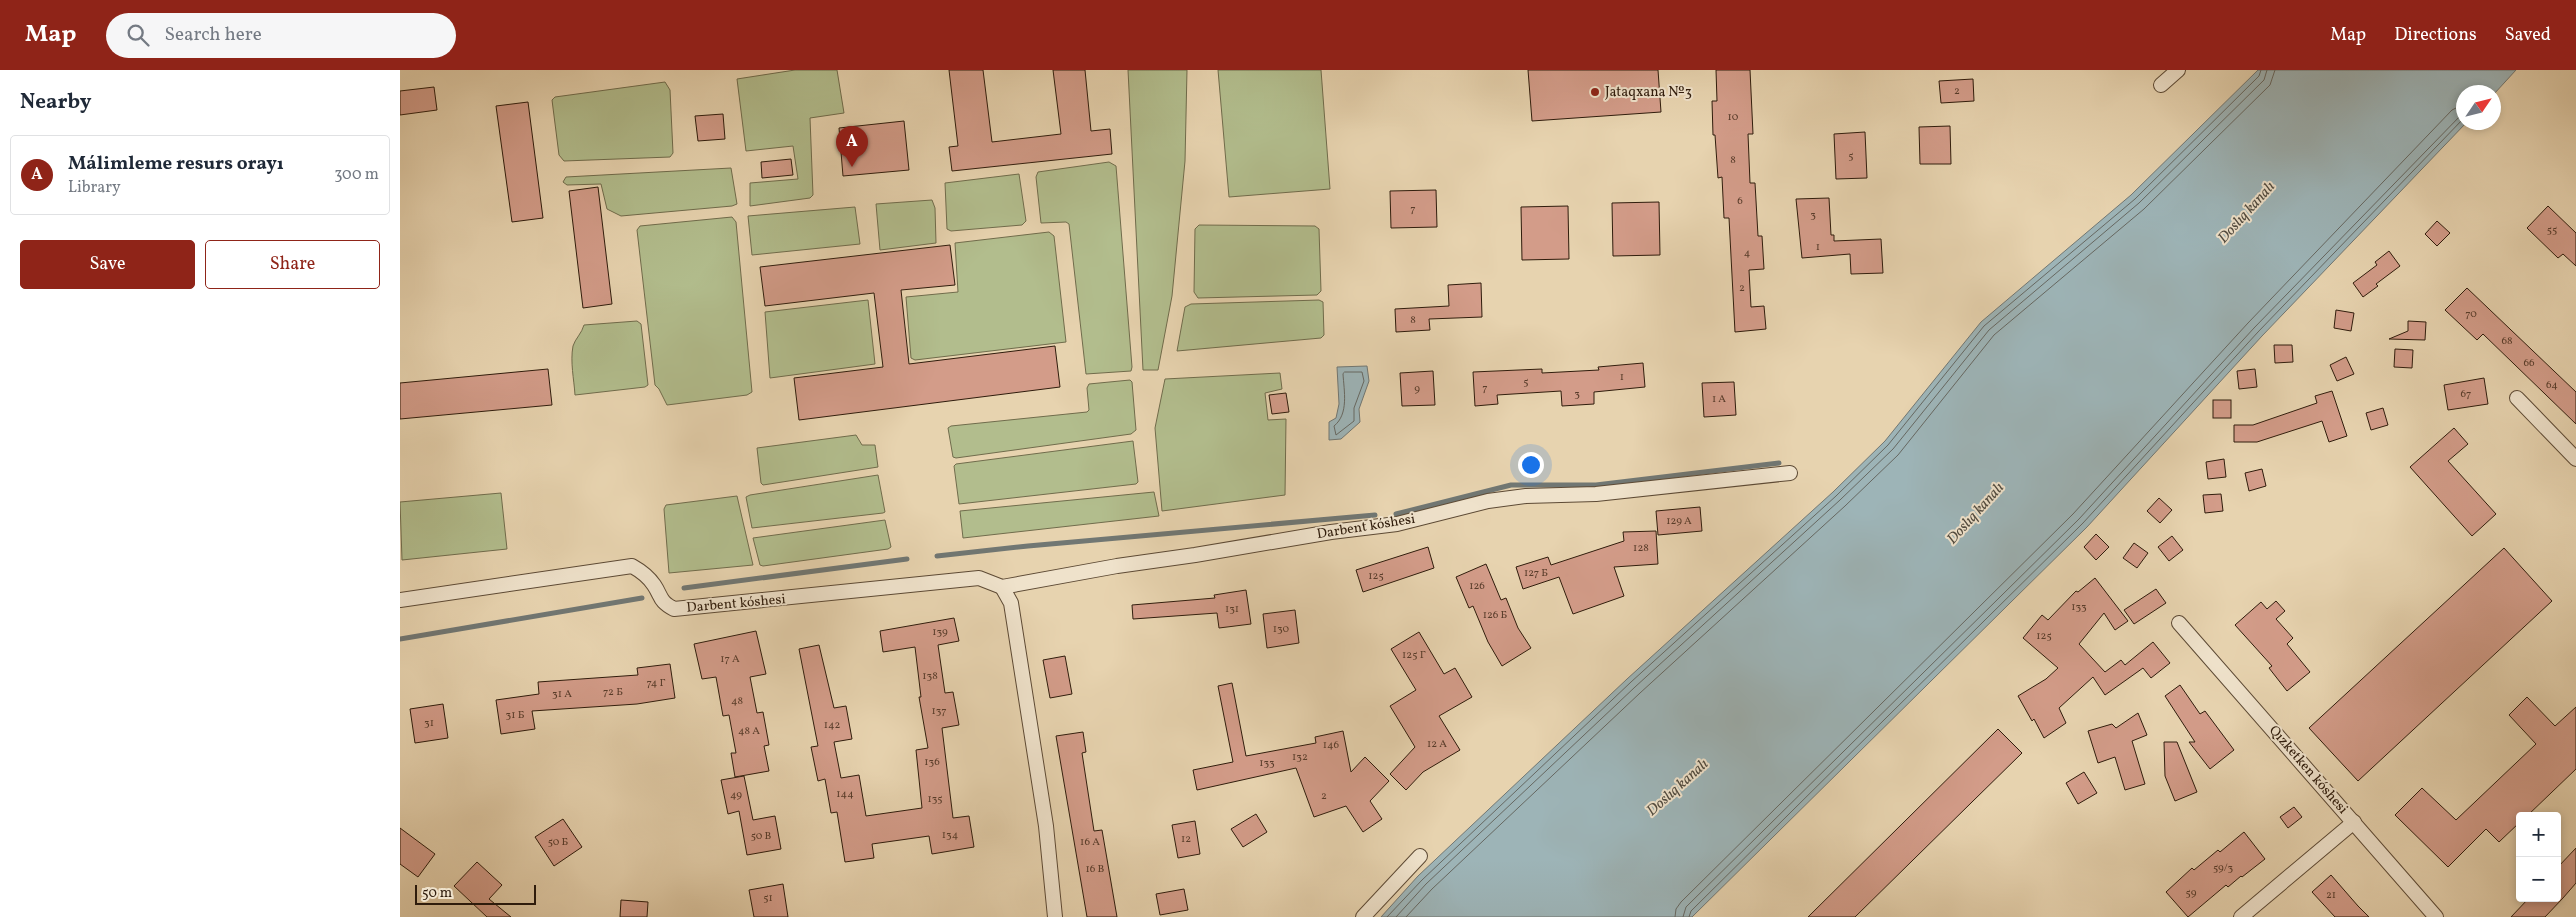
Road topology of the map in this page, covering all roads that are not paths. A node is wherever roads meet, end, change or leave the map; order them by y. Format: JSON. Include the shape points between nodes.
{"nodes":[{"id":1,"x":2178,"y":70,"type":"edge"},
{"id":2,"x":2162,"y":85,"type":"dead end"},
{"id":3,"x":2517,"y":398,"type":"dead end"},
{"id":4,"x":2576,"y":459,"type":"edge"},
{"id":5,"x":1790,"y":473,"type":"dead end"},
{"id":6,"x":1002,"y":587,"type":"junction"},
{"id":7,"x":400,"y":600,"type":"edge"},
{"id":8,"x":2179,"y":623,"type":"dead end"},
{"id":9,"x":2354,"y":822,"type":"junction"},
{"id":10,"x":1420,"y":856,"type":"dead end"},
{"id":11,"x":1055,"y":917,"type":"edge"},
{"id":12,"x":1363,"y":917,"type":"edge"},
{"id":13,"x":2240,"y":917,"type":"edge"},
{"id":14,"x":2436,"y":917,"type":"edge"}],
"edges":[{"from":1,"to":2,"type":"street"},
{"from":3,"to":4,"type":"street"},
{"from":5,"to":6,"type":"street","name":"Darbent kóshesi","via":[[1596,494],[1526,496],[1488,501],[1397,524],[1117,566]]},
{"from":6,"to":7,"type":"street","name":"Darbent kóshesi","via":[[979,578],[674,609],[663,603],[645,574],[632,566]]},
{"from":6,"to":11,"type":"street","via":[[1011,603],[1046,826]]},
{"from":8,"to":9,"type":"street","name":"Qızketken kóshesi"},
{"from":9,"to":13,"type":"street"},
{"from":9,"to":14,"type":"street","name":"Qızketken kóshesi"},
{"from":10,"to":12,"type":"street"}]}
